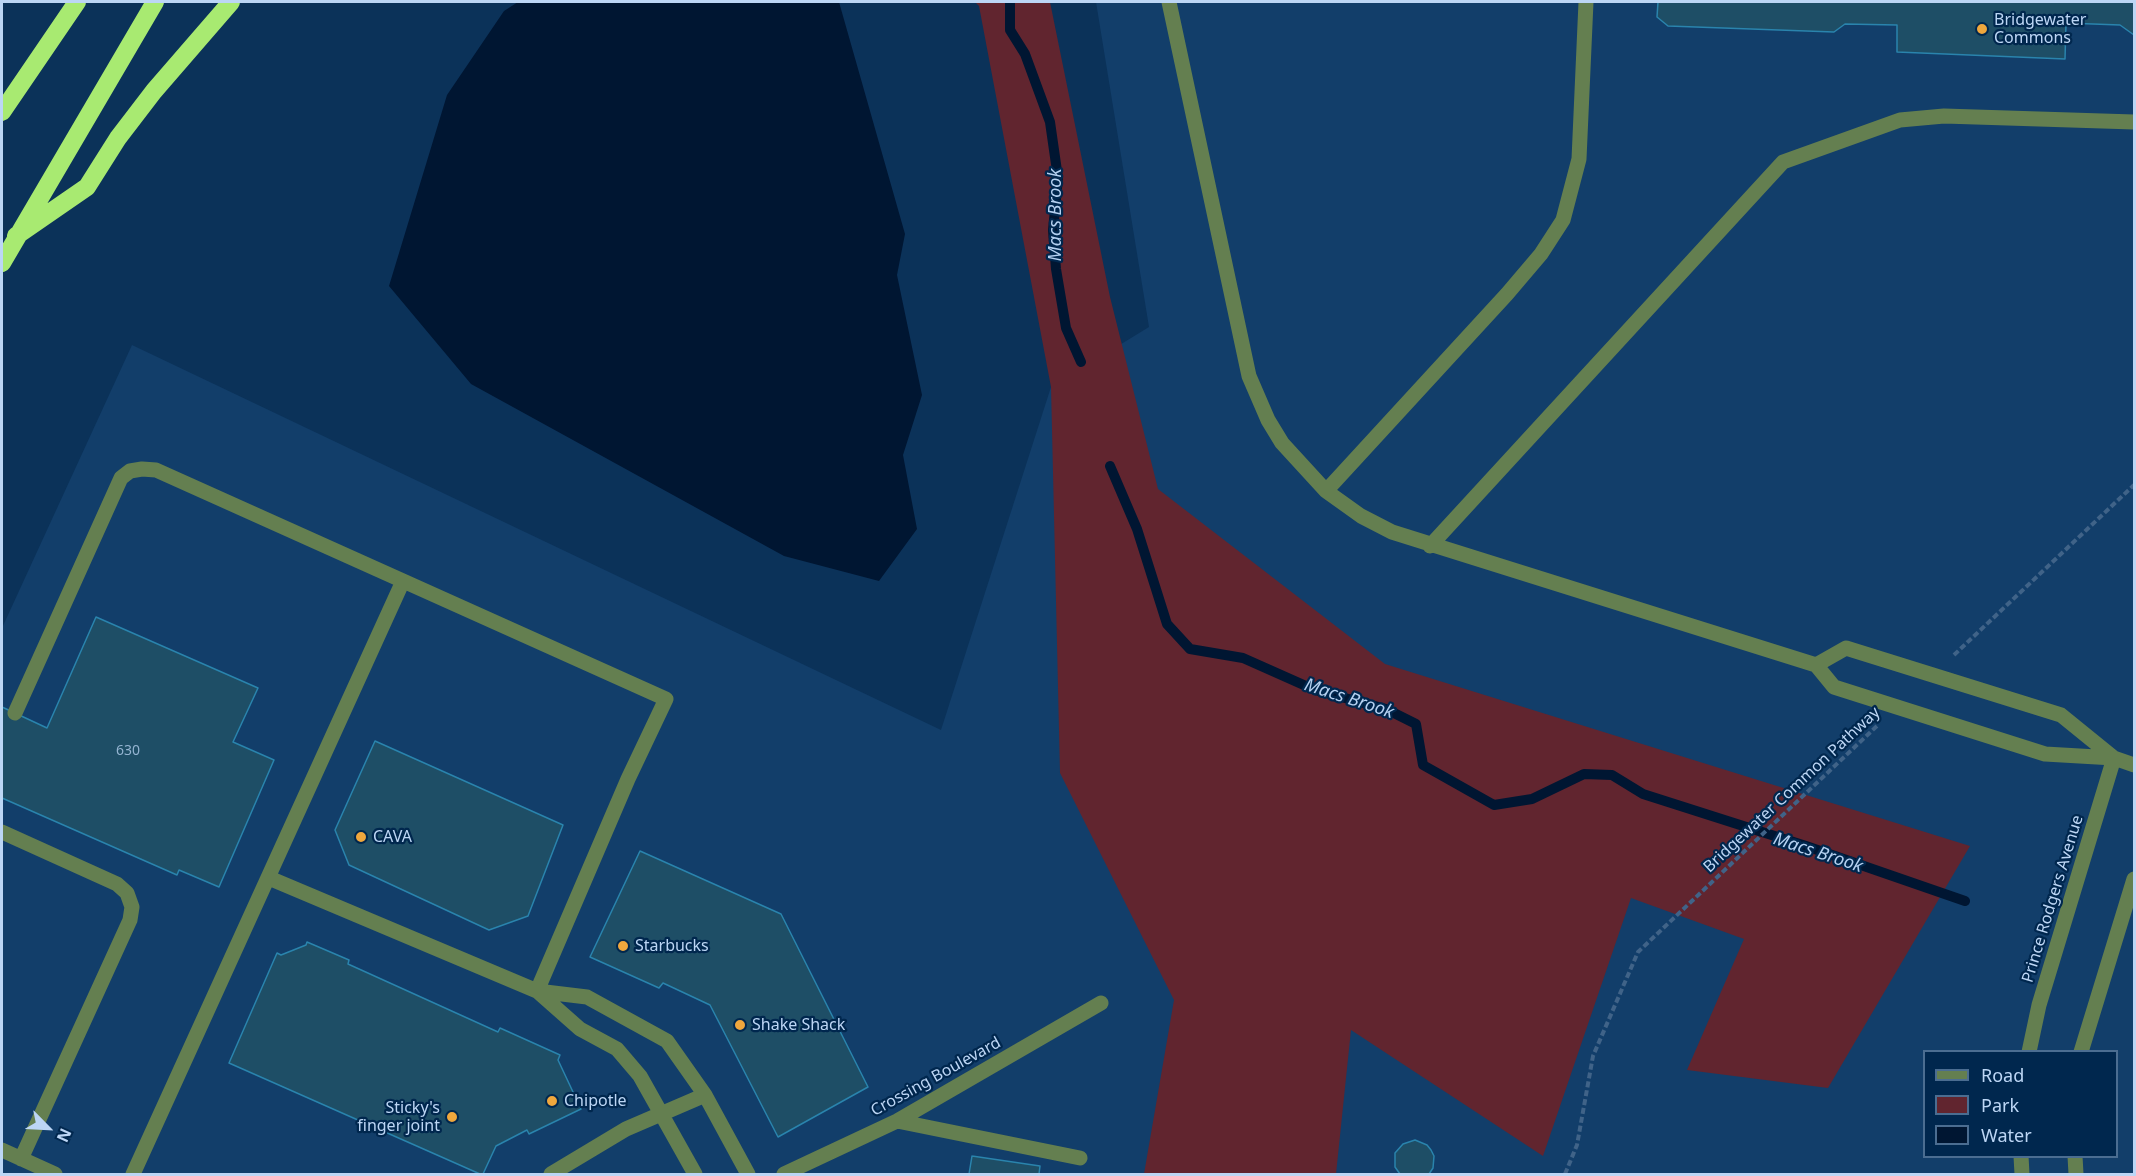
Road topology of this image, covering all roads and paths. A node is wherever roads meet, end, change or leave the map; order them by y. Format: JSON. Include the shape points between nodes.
{"nodes":[{"id":1,"x":77,"y":2,"type":"edge"},
{"id":2,"x":156,"y":2,"type":"edge"},
{"id":3,"x":231,"y":2,"type":"edge"},
{"id":4,"x":1169,"y":2,"type":"edge"},
{"id":5,"x":1586,"y":2,"type":"edge"},
{"id":6,"x":2,"y":112,"type":"edge"},
{"id":7,"x":2134,"y":122,"type":"edge"},
{"id":8,"x":16,"y":236,"type":"junction"},
{"id":9,"x":2,"y":263,"type":"edge"},
{"id":10,"x":2134,"y":485,"type":"edge"},
{"id":11,"x":1326,"y":491,"type":"junction"},
{"id":12,"x":1430,"y":546,"type":"junction"},
{"id":13,"x":403,"y":581,"type":"junction"},
{"id":14,"x":1816,"y":665,"type":"junction"},
{"id":15,"x":1932,"y":676,"type":"junction"},
{"id":16,"x":1898,"y":708,"type":"junction"},
{"id":17,"x":15,"y":713,"type":"dead end"},
{"id":18,"x":2114,"y":758,"type":"junction"},
{"id":19,"x":2134,"y":765,"type":"edge"},
{"id":20,"x":2,"y":832,"type":"edge"},
{"id":21,"x":268,"y":878,"type":"junction"},
{"id":22,"x":2134,"y":879,"type":"edge"},
{"id":23,"x":537,"y":991,"type":"junction"},
{"id":24,"x":1101,"y":1003,"type":"dead end"},
{"id":25,"x":2029,"y":1050,"type":"edge"},
{"id":26,"x":2082,"y":1050,"type":"edge"},
{"id":27,"x":705,"y":1095,"type":"junction"},
{"id":28,"x":663,"y":1113,"type":"junction"},
{"id":29,"x":897,"y":1120,"type":"junction"},
{"id":30,"x":2,"y":1150,"type":"edge"},
{"id":31,"x":1080,"y":1158,"type":"dead end"},
{"id":32,"x":2021,"y":1158,"type":"edge"},
{"id":33,"x":2075,"y":1158,"type":"edge"},
{"id":34,"x":21,"y":1159,"type":"junction"},
{"id":35,"x":55,"y":1174,"type":"edge"},
{"id":36,"x":133,"y":1174,"type":"edge"},
{"id":37,"x":551,"y":1174,"type":"edge"},
{"id":38,"x":695,"y":1174,"type":"edge"},
{"id":39,"x":748,"y":1174,"type":"edge"},
{"id":40,"x":784,"y":1174,"type":"edge"},
{"id":41,"x":1565,"y":1174,"type":"edge"},
{"id":42,"x":2022,"y":1174,"type":"edge"},
{"id":43,"x":2076,"y":1174,"type":"edge"}],
"edges":[{"from":1,"to":6,"type":"highway"},
{"from":2,"to":8,"type":"highway"},
{"from":3,"to":8,"type":"highway","via":[[154,91],[87,187]]},
{"from":4,"to":11,"type":"street","via":[[1249,376],[1282,443]]},
{"from":5,"to":11,"type":"street","via":[[1579,159],[1563,220],[1541,254]]},
{"from":7,"to":12,"type":"street","via":[[1944,116],[1900,120],[1783,162]]},
{"from":8,"to":9,"type":"highway"},
{"from":10,"to":15,"type":"path"},
{"from":11,"to":12,"type":"street","via":[[1360,516]]},
{"from":12,"to":14,"type":"street"},
{"from":13,"to":17,"type":"street","via":[[156,470],[130,471],[121,478]]},
{"from":13,"to":21,"type":"street"},
{"from":13,"to":23,"type":"street","via":[[666,699]]},
{"from":14,"to":15,"type":"street","via":[[1846,648]]},
{"from":14,"to":16,"type":"street","via":[[1834,687]]},
{"from":15,"to":18,"type":"street","via":[[2061,716]]},
{"from":16,"to":18,"type":"street","via":[[2045,754]]},
{"from":16,"to":41,"type":"path","name":"Bridgewater Common Pathway","via":[[1638,952],[1602,1030],[1586,1084],[1577,1145]]},
{"from":18,"to":19,"type":"street"},
{"from":18,"to":25,"type":"street","name":"Prince Rodgers Avenue","via":[[2039,1005]]},
{"from":20,"to":34,"type":"street","via":[[117,884],[127,893],[132,907],[130,920]]},
{"from":21,"to":23,"type":"street"},
{"from":21,"to":36,"type":"street"},
{"from":22,"to":26,"type":"street"},
{"from":23,"to":27,"type":"street","via":[[587,997],[667,1041]]},
{"from":23,"to":28,"type":"street","via":[[580,1029],[617,1049]]},
{"from":24,"to":29,"type":"street","name":"Crossing Boulevard"},
{"from":27,"to":28,"type":"street"},
{"from":27,"to":39,"type":"street"},
{"from":28,"to":37,"type":"street","via":[[626,1129]]},
{"from":28,"to":38,"type":"street"},
{"from":29,"to":31,"type":"street"},
{"from":29,"to":40,"type":"street","name":"Crossing Boulevard"},
{"from":30,"to":34,"type":"street"},
{"from":32,"to":42,"type":"street"},
{"from":33,"to":43,"type":"street"},
{"from":34,"to":35,"type":"street"}]}
